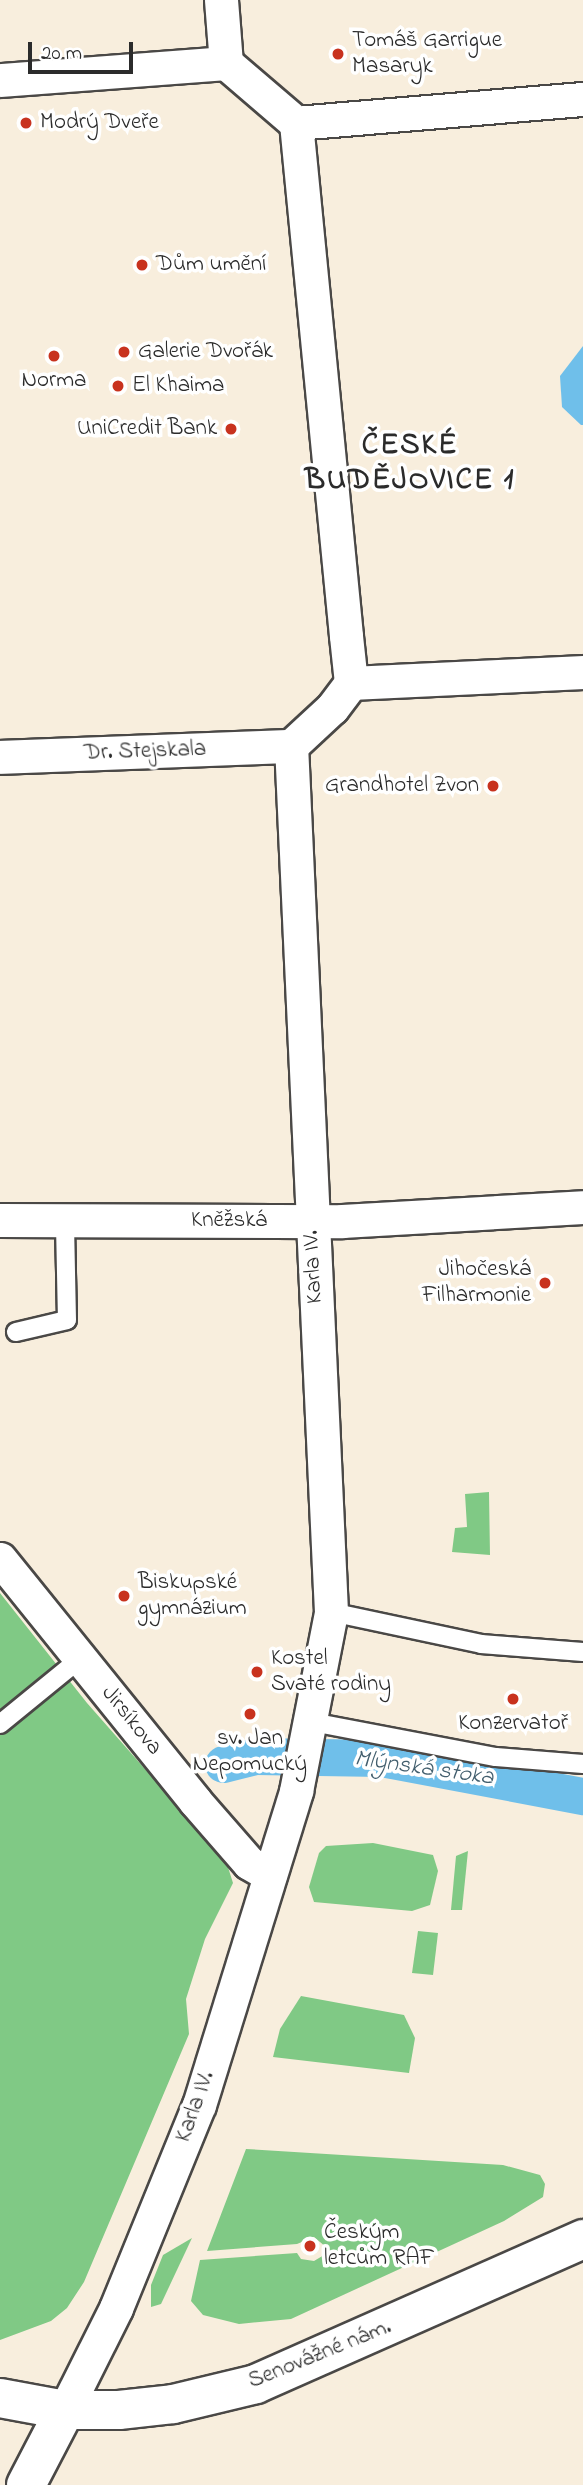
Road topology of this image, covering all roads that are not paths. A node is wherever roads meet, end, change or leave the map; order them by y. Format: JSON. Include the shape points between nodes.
{"nodes":[{"id":1,"x":221,"y":0,"type":"edge"},
{"id":2,"x":226,"y":63,"type":"junction"},
{"id":3,"x":0,"y":80,"type":"edge"},
{"id":4,"x":583,"y":99,"type":"edge"},
{"id":5,"x":296,"y":123,"type":"junction"},
{"id":6,"x":583,"y":672,"type":"edge"},
{"id":7,"x":351,"y":682,"type":"junction"},
{"id":8,"x":290,"y":746,"type":"junction"},
{"id":9,"x":0,"y":757,"type":"edge"},
{"id":10,"x":583,"y":1207,"type":"edge"},
{"id":11,"x":0,"y":1220,"type":"edge"},
{"id":12,"x":65,"y":1221,"type":"junction"},
{"id":13,"x":312,"y":1222,"type":"junction"},
{"id":14,"x":16,"y":1332,"type":"dead end"},
{"id":15,"x":0,"y":1559,"type":"edge"},
{"id":16,"x":331,"y":1612,"type":"junction"},
{"id":17,"x":583,"y":1652,"type":"edge"},
{"id":18,"x":80,"y":1658,"type":"junction"},
{"id":19,"x":0,"y":1724,"type":"edge"},
{"id":20,"x":310,"y":1731,"type":"junction"},
{"id":21,"x":583,"y":1764,"type":"edge"},
{"id":22,"x":270,"y":1875,"type":"junction"},
{"id":23,"x":583,"y":2239,"type":"edge"},
{"id":24,"x":0,"y":2398,"type":"edge"},
{"id":25,"x":65,"y":2410,"type":"junction"},
{"id":26,"x":26,"y":2485,"type":"edge"}],
"edges":[{"from":1,"to":2,"type":"street"},
{"from":2,"to":3,"type":"street"},
{"from":2,"to":5,"type":"street"},
{"from":4,"to":5,"type":"street"},
{"from":5,"to":7,"type":"street"},
{"from":6,"to":7,"type":"street"},
{"from":7,"to":8,"type":"street","via":[[332,708]]},
{"from":8,"to":9,"type":"street","name":"Dr. Stejskala"},
{"from":8,"to":13,"type":"street","name":"Karla IV."},
{"from":10,"to":13,"type":"street","name":"Kněžská"},
{"from":11,"to":12,"type":"street","name":"Kněžská"},
{"from":12,"to":13,"type":"street","name":"Kněžská"},
{"from":12,"to":14,"type":"lane","via":[[67,1320]]},
{"from":13,"to":16,"type":"street","name":"Karla IV."},
{"from":15,"to":18,"type":"street","name":"Jirsíkova"},
{"from":16,"to":17,"type":"lane","via":[[481,1644]]},
{"from":16,"to":20,"type":"street","name":"Karla IV."},
{"from":18,"to":19,"type":"lane"},
{"from":18,"to":22,"type":"street","name":"Jirsíkova","via":[[249,1863]]},
{"from":20,"to":21,"type":"lane"},
{"from":20,"to":22,"type":"street","name":"Karla IV."},
{"from":22,"to":25,"type":"street","name":"Karla IV.","via":[[199,2105],[128,2282]]},
{"from":23,"to":25,"type":"street","name":"Senovážné nám.","via":[[281,2375],[173,2404]]},
{"from":24,"to":25,"type":"street","name":"Senovážné nám."},
{"from":25,"to":26,"type":"street"}]}
